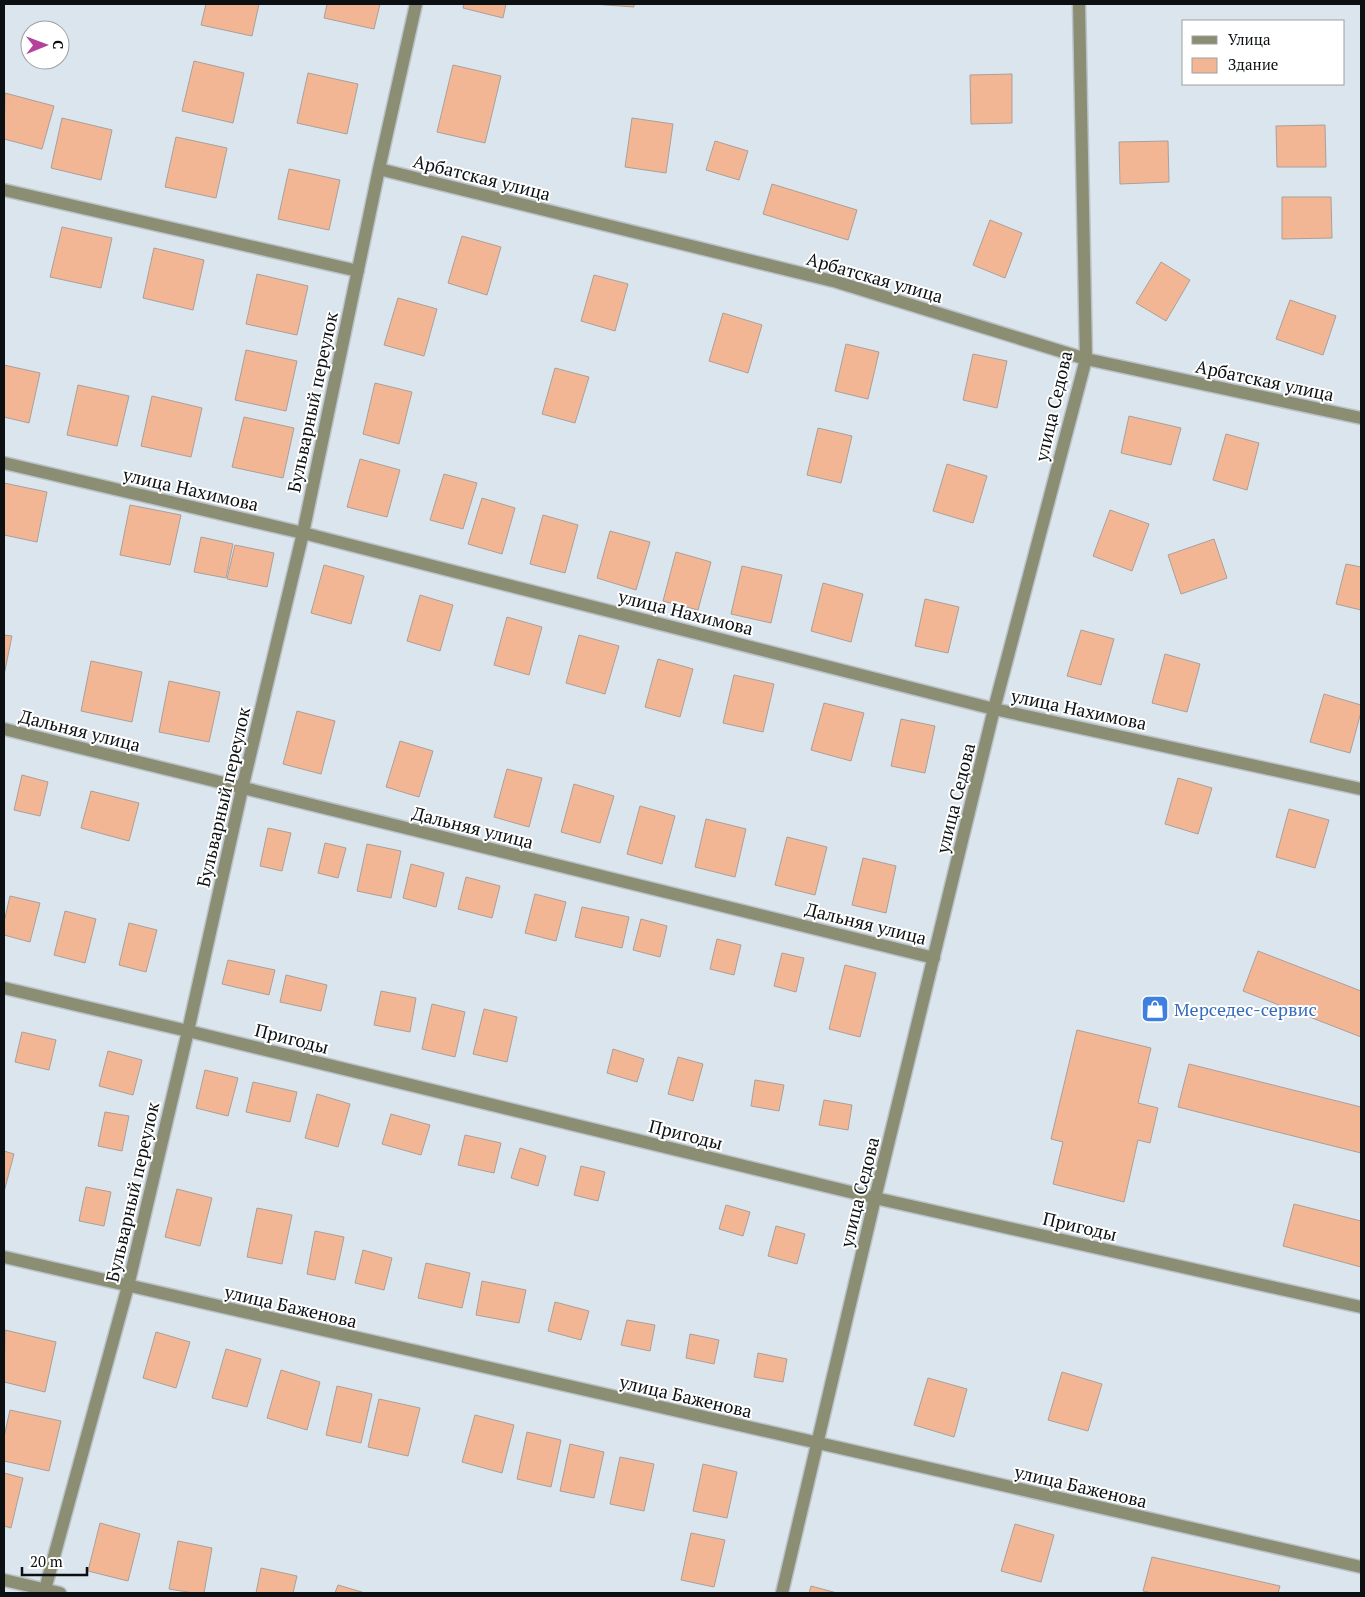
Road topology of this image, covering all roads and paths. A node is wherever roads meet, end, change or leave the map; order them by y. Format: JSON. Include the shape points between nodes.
{"nodes":[{"id":1,"x":416,"y":4,"type":"edge"},
{"id":2,"x":1079,"y":4,"type":"edge"},
{"id":3,"x":378,"y":169,"type":"junction"},
{"id":4,"x":4,"y":190,"type":"edge"},
{"id":5,"x":358,"y":271,"type":"junction"},
{"id":6,"x":1086,"y":359,"type":"junction"},
{"id":7,"x":1361,"y":418,"type":"edge"},
{"id":8,"x":4,"y":464,"type":"edge"},
{"id":9,"x":303,"y":533,"type":"junction"},
{"id":10,"x":994,"y":709,"type":"junction"},
{"id":11,"x":4,"y":729,"type":"edge"},
{"id":12,"x":242,"y":789,"type":"junction"},
{"id":13,"x":1361,"y":789,"type":"edge"},
{"id":14,"x":934,"y":958,"type":"junction"},
{"id":15,"x":4,"y":988,"type":"edge"},
{"id":16,"x":188,"y":1031,"type":"junction"},
{"id":17,"x":875,"y":1198,"type":"junction"},
{"id":18,"x":4,"y":1257,"type":"edge"},
{"id":19,"x":128,"y":1286,"type":"junction"},
{"id":20,"x":1361,"y":1307,"type":"edge"},
{"id":21,"x":818,"y":1443,"type":"junction"},
{"id":22,"x":1361,"y":1567,"type":"edge"},
{"id":23,"x":4,"y":1580,"type":"edge"},
{"id":24,"x":44,"y":1591,"type":"edge"},
{"id":25,"x":60,"y":1593,"type":"edge"},
{"id":26,"x":782,"y":1593,"type":"edge"}],
"edges":[{"from":1,"to":3,"type":"street","name":"Бульварный переулок"},
{"from":2,"to":6,"type":"street","name":"улица Седова"},
{"from":3,"to":5,"type":"street","name":"Бульварный переулок"},
{"from":3,"to":6,"type":"street","name":"Арбатская улица","via":[[837,282]]},
{"from":4,"to":5,"type":"street"},
{"from":5,"to":9,"type":"street","name":"Бульварный переулок"},
{"from":6,"to":7,"type":"street","name":"Арбатская улица"},
{"from":6,"to":10,"type":"street","name":"улица Седова"},
{"from":8,"to":9,"type":"street","name":"улица Нахимова"},
{"from":9,"to":10,"type":"street","name":"улица Нахимова"},
{"from":9,"to":12,"type":"street","name":"Бульварный переулок"},
{"from":10,"to":13,"type":"street","name":"улица Нахимова"},
{"from":10,"to":14,"type":"street","name":"улица Седова"},
{"from":11,"to":12,"type":"street","name":"Дальняя улица"},
{"from":12,"to":14,"type":"street","name":"Дальняя улица"},
{"from":12,"to":16,"type":"street","name":"Бульварный переулок"},
{"from":14,"to":17,"type":"street","name":"улица Седова"},
{"from":15,"to":16,"type":"street","name":"Пригоды"},
{"from":16,"to":17,"type":"street","name":"Пригоды"},
{"from":16,"to":19,"type":"street","name":"Бульварный переулок"},
{"from":17,"to":20,"type":"street","name":"Пригоды"},
{"from":17,"to":21,"type":"street","name":"улица Седова"},
{"from":18,"to":19,"type":"street","name":"улица Баженова"},
{"from":19,"to":21,"type":"street","name":"улица Баженова"},
{"from":19,"to":24,"type":"street","name":"Бульварный переулок"},
{"from":21,"to":22,"type":"street","name":"улица Баженова"},
{"from":21,"to":26,"type":"street","name":"улица Седова"},
{"from":23,"to":24,"type":"street"},
{"from":24,"to":25,"type":"street"}]}
